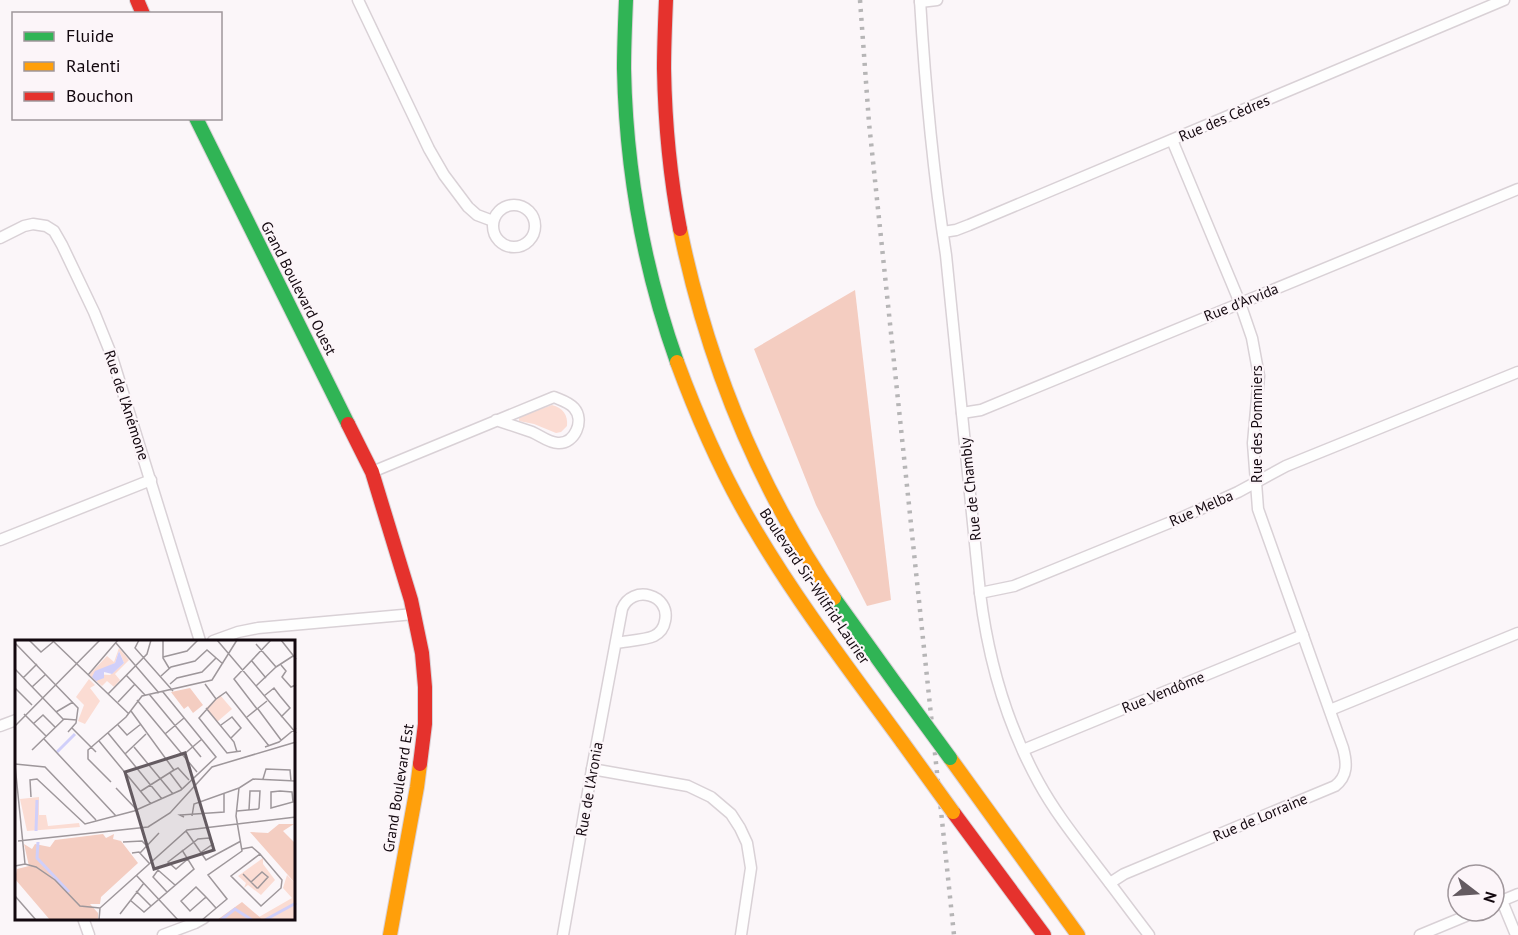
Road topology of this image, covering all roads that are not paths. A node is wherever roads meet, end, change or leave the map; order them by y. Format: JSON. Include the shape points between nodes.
{"nodes":[{"id":1,"x":358,"y":0,"type":"edge"},
{"id":2,"x":626,"y":0,"type":"edge"},
{"id":3,"x":666,"y":0,"type":"edge"},
{"id":4,"x":937,"y":0,"type":"edge"},
{"id":5,"x":1504,"y":0,"type":"edge"},
{"id":6,"x":920,"y":1,"type":"edge"},
{"id":7,"x":197,"y":120,"type":"edge"},
{"id":8,"x":1172,"y":140,"type":"junction"},
{"id":9,"x":1518,"y":189,"type":"edge"},
{"id":10,"x":493,"y":221,"type":"junction"},
{"id":11,"x":943,"y":232,"type":"junction"},
{"id":12,"x":0,"y":238,"type":"edge"},
{"id":13,"x":1240,"y":303,"type":"junction"},
{"id":14,"x":1518,"y":372,"type":"edge"},
{"id":15,"x":962,"y":413,"type":"junction"},
{"id":16,"x":496,"y":420,"type":"junction"},
{"id":17,"x":372,"y":472,"type":"junction"},
{"id":18,"x":151,"y":480,"type":"junction"},
{"id":19,"x":1255,"y":482,"type":"junction"},
{"id":20,"x":1,"y":538,"type":"edge"},
{"id":21,"x":980,"y":592,"type":"junction"},
{"id":22,"x":414,"y":614,"type":"junction"},
{"id":23,"x":1518,"y":633,"type":"edge"},
{"id":24,"x":1303,"y":635,"type":"junction"},
{"id":25,"x":200,"y":640,"type":"edge"},
{"id":26,"x":216,"y":640,"type":"edge"},
{"id":27,"x":616,"y":643,"type":"junction"},
{"id":28,"x":1330,"y":710,"type":"junction"},
{"id":29,"x":15,"y":720,"type":"edge"},
{"id":30,"x":0,"y":726,"type":"edge"},
{"id":31,"x":1023,"y":750,"type":"junction"},
{"id":32,"x":592,"y":769,"type":"junction"},
{"id":33,"x":1110,"y":883,"type":"junction"},
{"id":34,"x":1506,"y":917,"type":"edge"},
{"id":35,"x":84,"y":920,"type":"edge"},
{"id":36,"x":200,"y":920,"type":"edge"},
{"id":37,"x":1449,"y":923,"type":"edge"},
{"id":38,"x":89,"y":935,"type":"edge"},
{"id":39,"x":163,"y":935,"type":"edge"},
{"id":40,"x":390,"y":935,"type":"edge"},
{"id":41,"x":563,"y":935,"type":"edge"},
{"id":42,"x":741,"y":935,"type":"edge"},
{"id":43,"x":1044,"y":935,"type":"edge"},
{"id":44,"x":1078,"y":935,"type":"edge"},
{"id":45,"x":1149,"y":935,"type":"edge"},
{"id":46,"x":1420,"y":935,"type":"edge"},
{"id":47,"x":1516,"y":935,"type":"edge"}],
"edges":[{"from":1,"to":10,"type":"street","via":[[444,175],[468,207]]},
{"from":2,"to":43,"type":"main road","name":"Boulevard Sir-Wilfrid-Laurier","bridge":true,"via":[[624,70],[637,206],[658,303],[684,383],[722,468],[763,544]]},
{"from":3,"to":44,"type":"main road","name":"Boulevard Sir-Wilfrid-Laurier","bridge":true,"via":[[664,80],[672,180],[687,265],[728,399],[789,527],[824,583]]},
{"from":4,"to":6,"type":"street"},
{"from":5,"to":8,"type":"street","name":"Rue des Cèdres"},
{"from":6,"to":11,"type":"street","name":"Rue de Chambly"},
{"from":7,"to":17,"type":"main road","name":"Grand Boulevard Ouest"},
{"from":8,"to":11,"type":"street","name":"Rue des Cèdres","via":[[969,225]]},
{"from":8,"to":13,"type":"street","name":"Rue des Pommiers"},
{"from":9,"to":13,"type":"street","name":"Rue d'Arvida"},
{"from":10,"to":10,"type":"street","via":[[496,239],[509,247],[527,243],[532,237],[532,216],[518,205],[504,207]]},
{"from":11,"to":15,"type":"street","name":"Rue de Chambly"},
{"from":12,"to":18,"type":"street","name":"Rue de l'Anémone","via":[[33,224],[46,226],[57,234],[107,342]]},
{"from":13,"to":15,"type":"street","name":"Rue d'Arvida","via":[[981,410]]},
{"from":13,"to":19,"type":"street","name":"Rue des Pommiers","via":[[1259,376],[1253,443]]},
{"from":14,"to":19,"type":"street","name":"Rue Melba"},
{"from":15,"to":21,"type":"street","name":"Rue de Chambly"},
{"from":16,"to":16,"type":"street","via":[[558,443],[570,439],[579,422],[573,406],[554,397]]},
{"from":16,"to":17,"type":"street"},
{"from":17,"to":22,"type":"main road","name":"Grand Boulevard Est"},
{"from":18,"to":20,"type":"street"},
{"from":18,"to":25,"type":"street","name":"Rue de l'Anémone"},
{"from":19,"to":21,"type":"street","name":"Rue Melba","via":[[1181,518],[1014,586]]},
{"from":19,"to":24,"type":"street","name":"Rue des Pommiers","via":[[1257,509]]},
{"from":21,"to":31,"type":"street","name":"Rue de Chambly","via":[[991,657]]},
{"from":22,"to":26,"type":"street","via":[[258,628]]},
{"from":22,"to":40,"type":"main road","name":"Grand Boulevard Est","via":[[424,670],[425,724]]},
{"from":23,"to":28,"type":"street"},
{"from":24,"to":28,"type":"street","name":"Rue des Pommiers"},
{"from":24,"to":31,"type":"street","name":"Rue Vendôme"},
{"from":27,"to":27,"type":"street","name":"Rue de l'Aronia","via":[[627,600],[643,594],[662,603],[666,619],[659,632],[650,638]]},
{"from":27,"to":32,"type":"street","name":"Rue de l'Aronia"},
{"from":28,"to":33,"type":"street","name":"Rue de Lorraine","via":[[1346,761],[1338,784]]},
{"from":29,"to":30,"type":"street"},
{"from":31,"to":33,"type":"street","name":"Rue de Chambly","via":[[1058,813]]},
{"from":32,"to":41,"type":"street","name":"Rue de l'Aronia"},
{"from":32,"to":42,"type":"street","via":[[688,786],[711,797],[731,814],[744,835],[751,860]]},
{"from":33,"to":45,"type":"street","name":"Rue de Chambly"},
{"from":34,"to":47,"type":"street"},
{"from":35,"to":38,"type":"street"},
{"from":36,"to":39,"type":"street"},
{"from":37,"to":46,"type":"street"}]}
